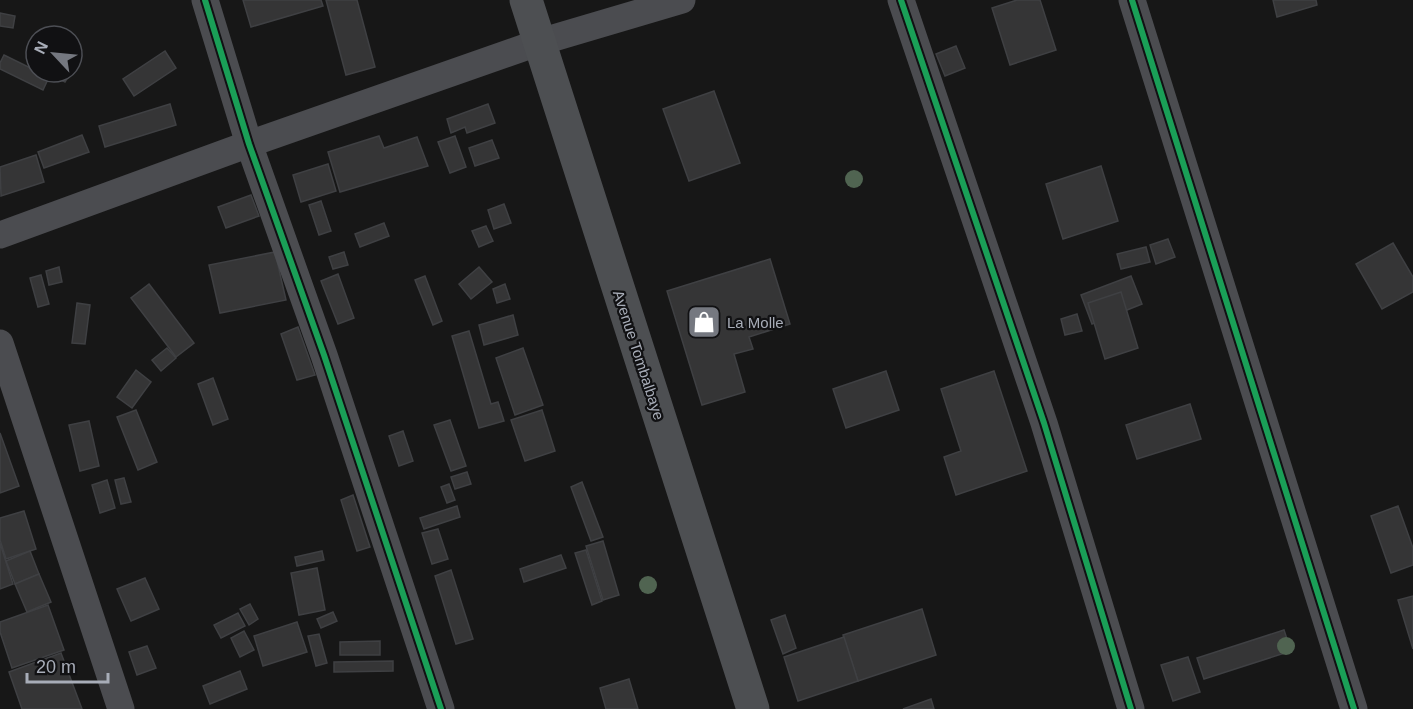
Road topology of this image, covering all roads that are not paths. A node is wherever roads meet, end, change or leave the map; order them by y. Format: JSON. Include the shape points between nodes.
{"nodes":[{"id":1,"x":205,"y":0,"type":"edge"},
{"id":2,"x":526,"y":0,"type":"edge"},
{"id":3,"x":682,"y":0,"type":"edge"},
{"id":4,"x":902,"y":0,"type":"edge"},
{"id":5,"x":1132,"y":0,"type":"edge"},
{"id":6,"x":540,"y":42,"type":"junction"},
{"id":7,"x":249,"y":144,"type":"junction"},
{"id":8,"x":0,"y":235,"type":"edge"},
{"id":9,"x":0,"y":343,"type":"edge"},
{"id":10,"x":121,"y":709,"type":"edge"},
{"id":11,"x":441,"y":709,"type":"edge"},
{"id":12,"x":753,"y":709,"type":"edge"},
{"id":13,"x":1131,"y":709,"type":"edge"},
{"id":14,"x":1354,"y":709,"type":"edge"}],
"edges":[{"from":1,"to":7,"type":"street"},
{"from":2,"to":6,"type":"main road","name":"Avenue Tombalbaye"},
{"from":3,"to":6,"type":"street"},
{"from":4,"to":13,"type":"street","via":[[1044,423]]},
{"from":5,"to":14,"type":"street"},
{"from":6,"to":7,"type":"street"},
{"from":6,"to":12,"type":"main road","name":"Avenue Tombalbaye"},
{"from":7,"to":8,"type":"street"},
{"from":7,"to":11,"type":"street","via":[[324,355]]},
{"from":9,"to":10,"type":"street"}]}
